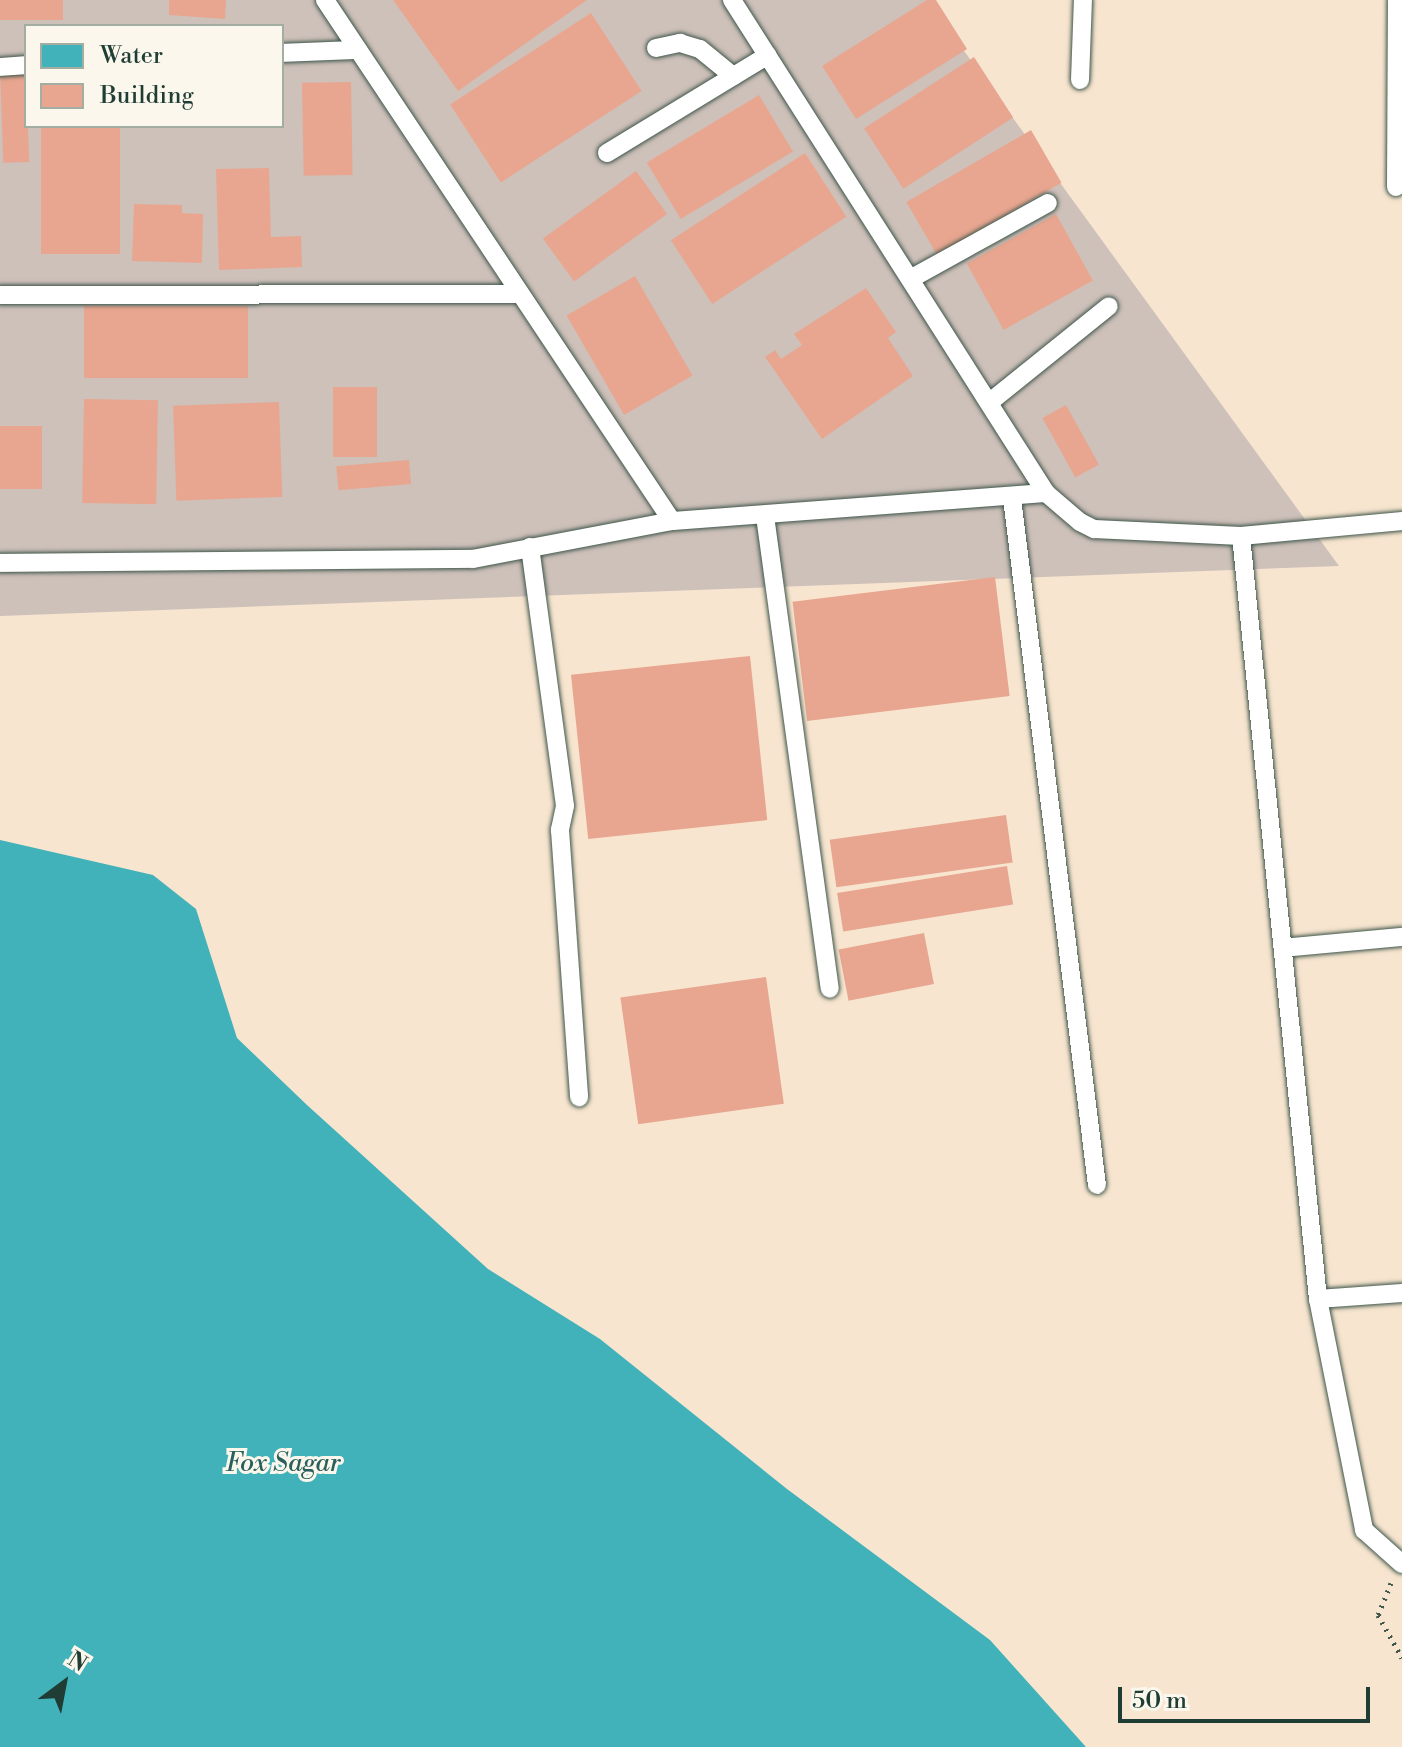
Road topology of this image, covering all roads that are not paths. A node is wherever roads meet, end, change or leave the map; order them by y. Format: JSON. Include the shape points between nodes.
{"nodes":[{"id":1,"x":325,"y":0,"type":"edge"},
{"id":2,"x":732,"y":0,"type":"edge"},
{"id":3,"x":1083,"y":0,"type":"edge"},
{"id":4,"x":1397,"y":0,"type":"edge"},
{"id":5,"x":656,"y":48,"type":"dead end"},
{"id":6,"x":358,"y":50,"type":"junction"},
{"id":7,"x":284,"y":53,"type":"edge"},
{"id":8,"x":768,"y":55,"type":"junction"},
{"id":9,"x":24,"y":65,"type":"edge"},
{"id":10,"x":0,"y":67,"type":"edge"},
{"id":11,"x":733,"y":76,"type":"junction"},
{"id":12,"x":1080,"y":80,"type":"dead end"},
{"id":13,"x":607,"y":153,"type":"dead end"},
{"id":14,"x":1396,"y":187,"type":"dead end"},
{"id":15,"x":1048,"y":203,"type":"dead end"},
{"id":16,"x":912,"y":278,"type":"junction"},
{"id":17,"x":519,"y":294,"type":"junction"},
{"id":18,"x":0,"y":295,"type":"edge"},
{"id":19,"x":1109,"y":306,"type":"dead end"},
{"id":20,"x":991,"y":401,"type":"junction"},
{"id":21,"x":1046,"y":493,"type":"junction"},
{"id":22,"x":1012,"y":498,"type":"junction"},
{"id":23,"x":765,"y":516,"type":"junction"},
{"id":24,"x":672,"y":521,"type":"junction"},
{"id":25,"x":1402,"y":521,"type":"edge"},
{"id":26,"x":1241,"y":536,"type":"junction"},
{"id":27,"x":530,"y":547,"type":"junction"},
{"id":28,"x":0,"y":563,"type":"edge"},
{"id":29,"x":1402,"y":937,"type":"edge"},
{"id":30,"x":1283,"y":948,"type":"junction"},
{"id":31,"x":830,"y":989,"type":"dead end"},
{"id":32,"x":579,"y":1097,"type":"dead end"},
{"id":33,"x":1097,"y":1185,"type":"dead end"},
{"id":34,"x":1402,"y":1293,"type":"edge"},
{"id":35,"x":1318,"y":1299,"type":"junction"},
{"id":36,"x":1400,"y":1564,"type":"edge"}],
"edges":[{"from":1,"to":6,"type":"lane"},
{"from":2,"to":8,"type":"lane"},
{"from":3,"to":12,"type":"lane"},
{"from":4,"to":14,"type":"lane"},
{"from":5,"to":11,"type":"lane","via":[[680,43],[700,49]]},
{"from":6,"to":7,"type":"lane"},
{"from":6,"to":17,"type":"lane"},
{"from":8,"to":11,"type":"lane"},
{"from":8,"to":16,"type":"lane"},
{"from":9,"to":10,"type":"lane"},
{"from":11,"to":13,"type":"lane"},
{"from":15,"to":16,"type":"lane"},
{"from":16,"to":20,"type":"lane"},
{"from":17,"to":18,"type":"lane"},
{"from":17,"to":24,"type":"lane"},
{"from":19,"to":20,"type":"lane"},
{"from":20,"to":21,"type":"lane"},
{"from":21,"to":22,"type":"lane"},
{"from":21,"to":26,"type":"lane","via":[[1094,529]]},
{"from":22,"to":23,"type":"lane"},
{"from":22,"to":33,"type":"lane"},
{"from":23,"to":24,"type":"lane"},
{"from":23,"to":31,"type":"lane"},
{"from":24,"to":27,"type":"lane"},
{"from":25,"to":26,"type":"lane"},
{"from":26,"to":30,"type":"lane"},
{"from":27,"to":28,"type":"lane","via":[[473,559]]},
{"from":27,"to":32,"type":"lane","via":[[565,806],[560,830]]},
{"from":29,"to":30,"type":"lane"},
{"from":30,"to":35,"type":"lane"},
{"from":34,"to":35,"type":"lane"},
{"from":35,"to":36,"type":"lane","via":[[1364,1530]]}]}
